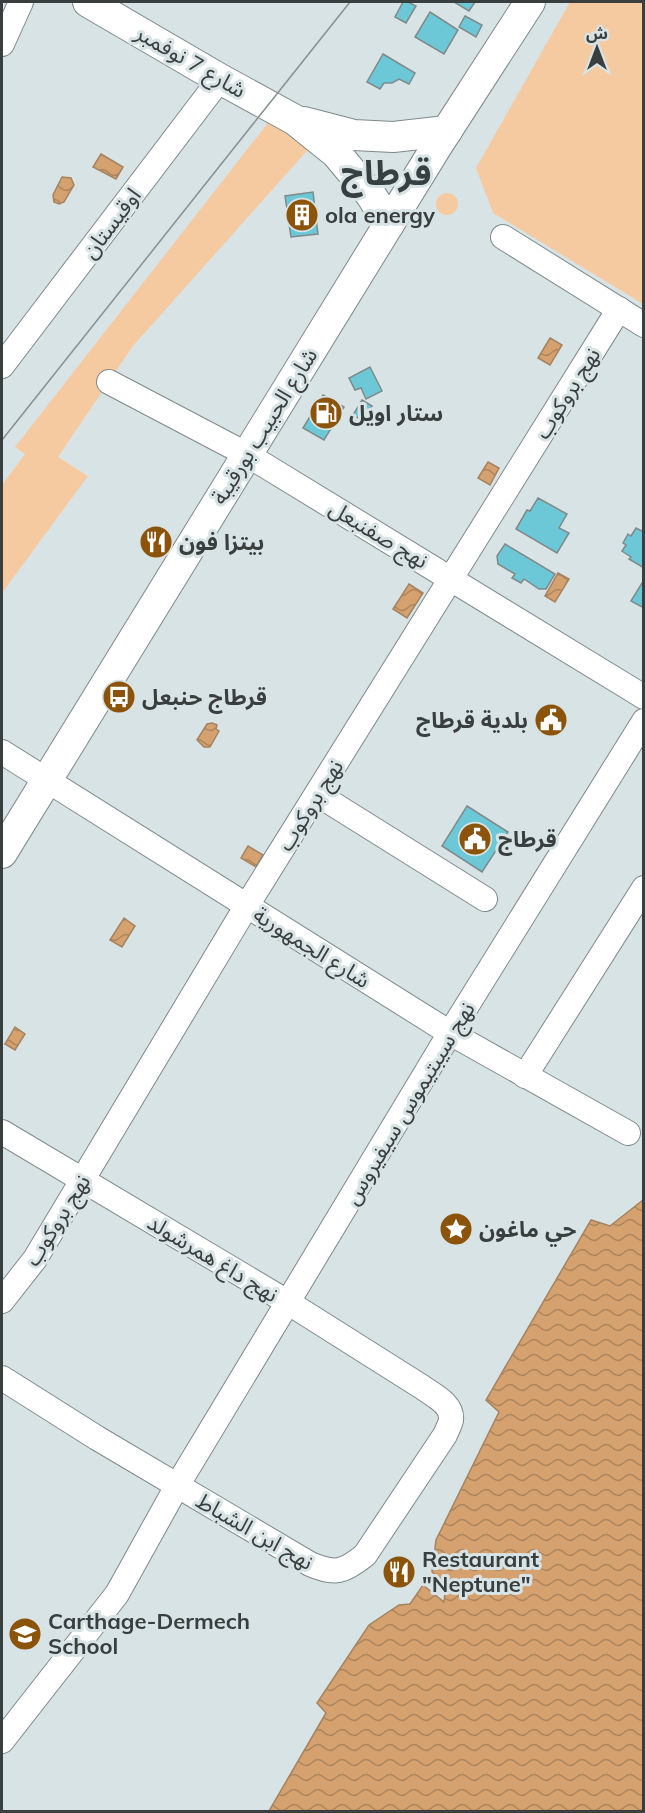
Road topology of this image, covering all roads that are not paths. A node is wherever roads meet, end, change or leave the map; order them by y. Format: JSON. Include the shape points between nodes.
{"nodes":[{"id":1,"x":21,"y":2,"type":"edge"},
{"id":2,"x":88,"y":2,"type":"edge"},
{"id":3,"x":530,"y":2,"type":"edge"},
{"id":4,"x":2,"y":44,"type":"edge"},
{"id":5,"x":220,"y":79,"type":"junction"},
{"id":6,"x":295,"y":120,"type":"junction"},
{"id":7,"x":447,"y":131,"type":"junction"},
{"id":8,"x":389,"y":224,"type":"junction"},
{"id":9,"x":503,"y":237,"type":"dead end"},
{"id":10,"x":619,"y":309,"type":"junction"},
{"id":11,"x":644,"y":325,"type":"edge"},
{"id":12,"x":2,"y":366,"type":"edge"},
{"id":13,"x":109,"y":382,"type":"dead end"},
{"id":14,"x":246,"y":454,"type":"junction"},
{"id":15,"x":452,"y":578,"type":"junction"},
{"id":16,"x":644,"y":697,"type":"edge"},
{"id":17,"x":644,"y":721,"type":"edge"},
{"id":18,"x":2,"y":752,"type":"edge"},
{"id":19,"x":47,"y":781,"type":"junction"},
{"id":20,"x":317,"y":794,"type":"junction"},
{"id":21,"x":2,"y":853,"type":"edge"},
{"id":22,"x":644,"y":888,"type":"edge"},
{"id":23,"x":485,"y":899,"type":"dead end"},
{"id":24,"x":246,"y":907,"type":"junction"},
{"id":25,"x":450,"y":1033,"type":"junction"},
{"id":26,"x":525,"y":1076,"type":"junction"},
{"id":27,"x":2,"y":1132,"type":"edge"},
{"id":28,"x":628,"y":1133,"type":"dead end"},
{"id":29,"x":82,"y":1181,"type":"junction"},
{"id":30,"x":2,"y":1301,"type":"edge"},
{"id":31,"x":288,"y":1303,"type":"junction"},
{"id":32,"x":2,"y":1378,"type":"edge"},
{"id":33,"x":422,"y":1387,"type":"joint"},
{"id":34,"x":177,"y":1486,"type":"junction"},
{"id":35,"x":2,"y":1741,"type":"edge"}],
"edges":[{"from":1,"to":4,"type":"street"},
{"from":2,"to":5,"type":"main road","name":"شارع 7 نوفمبر"},
{"from":3,"to":7,"type":"main road","name":"شارع الحبيب بورقيبة"},
{"from":5,"to":6,"type":"main road","name":"شارع 7 نوفمبر"},
{"from":5,"to":12,"type":"street","name":"اوقيستان"},
{"from":6,"to":7,"type":"main road","name":"شارع 7 نوفمبر","via":[[354,135],[393,137]]},
{"from":6,"to":8,"type":"main road","name":"شارع 7 نوفمبر","via":[[336,153]]},
{"from":7,"to":8,"type":"main road","name":"شارع الحبيب بورقيبة"},
{"from":8,"to":14,"type":"main road","name":"شارع الحبيب بورقيبة"},
{"from":9,"to":10,"type":"street"},
{"from":10,"to":11,"type":"street"},
{"from":10,"to":15,"type":"street","name":"نهج بروكوب"},
{"from":13,"to":14,"type":"street","name":"نهج صفنبعل"},
{"from":14,"to":15,"type":"street","name":"نهج صفنبعل"},
{"from":14,"to":19,"type":"main road","name":"شارع الحبيب بورقيبة"},
{"from":15,"to":16,"type":"street","name":"نهج صفنبعل"},
{"from":15,"to":20,"type":"street","name":"نهج بروكوب"},
{"from":17,"to":25,"type":"street","name":"نهج سيبتيموس سيفيروس"},
{"from":18,"to":19,"type":"street","name":"شارع الجمهورية"},
{"from":19,"to":21,"type":"main road","name":"شارع الحبيب بورقيبة"},
{"from":19,"to":24,"type":"street","name":"شارع الجمهورية"},
{"from":20,"to":23,"type":"street"},
{"from":20,"to":24,"type":"street","name":"نهج بروكوب"},
{"from":22,"to":26,"type":"street"},
{"from":24,"to":25,"type":"street","name":"شارع الجمهورية"},
{"from":24,"to":29,"type":"street","name":"نهج بروكوب"},
{"from":25,"to":26,"type":"street","name":"شارع الجمهورية"},
{"from":25,"to":31,"type":"street","name":"نهج سيبتيموس سيفيروس"},
{"from":26,"to":28,"type":"street","name":"شارع الجمهورية"},
{"from":27,"to":29,"type":"street","name":"نهج داغ همرشولد"},
{"from":29,"to":30,"type":"street","name":"نهج بروكوب","via":[[35,1259]]},
{"from":29,"to":31,"type":"street","name":"نهج داغ همرشولد"},
{"from":31,"to":33,"type":"street","name":"نهج داغ همرشولد"},
{"from":31,"to":34,"type":"street","name":"نهج سيبتيموس سيفيروس"},
{"from":32,"to":34,"type":"street","name":"نهج ابن الشباط"},
{"from":33,"to":34,"type":"street","name":"نهج ابن الشباط","via":[[449,1409],[451,1420],[365,1555],[351,1567],[331,1571],[310,1564]]},
{"from":34,"to":35,"type":"street","name":"نهج سيبتيموس سيفيروس","via":[[117,1594]]}]}
